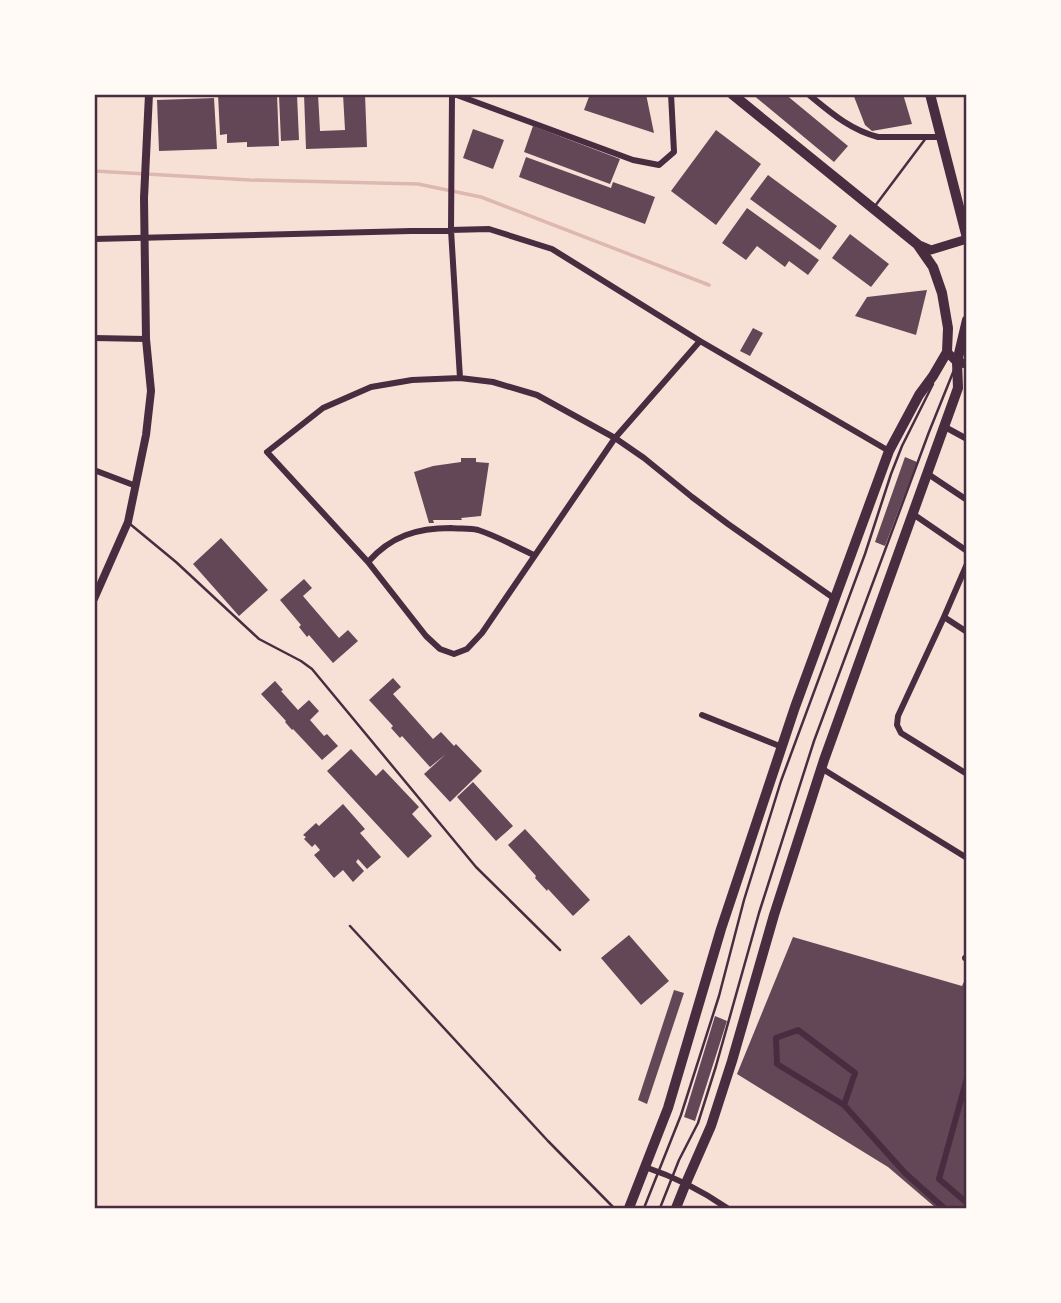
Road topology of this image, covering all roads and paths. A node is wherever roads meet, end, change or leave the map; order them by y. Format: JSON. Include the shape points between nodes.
{"nodes":[{"id":1,"x":149,"y":94,"type":"edge"},
{"id":2,"x":453,"y":94,"type":"edge"},
{"id":3,"x":671,"y":94,"type":"edge"},
{"id":4,"x":732,"y":94,"type":"edge"},
{"id":5,"x":808,"y":94,"type":"edge"},
{"id":6,"x":930,"y":94,"type":"edge"},
{"id":7,"x":926,"y":137,"type":"junction"},
{"id":8,"x":941,"y":137,"type":"junction"},
{"id":9,"x":873,"y":209,"type":"junction"},
{"id":10,"x":451,"y":230,"type":"junction"},
{"id":11,"x":145,"y":237,"type":"junction"},
{"id":12,"x":967,"y":238,"type":"edge"},
{"id":13,"x":94,"y":239,"type":"edge"},
{"id":14,"x":917,"y":244,"type":"junction"},
{"id":15,"x":967,"y":320,"type":"edge"},
{"id":16,"x":965,"y":337,"type":"edge"},
{"id":17,"x":94,"y":338,"type":"edge"},
{"id":18,"x":146,"y":339,"type":"junction"},
{"id":19,"x":700,"y":341,"type":"junction"},
{"id":20,"x":947,"y":352,"type":"junction"},
{"id":21,"x":962,"y":363,"type":"edge"},
{"id":22,"x":967,"y":377,"type":"edge"},
{"id":23,"x":460,"y":378,"type":"junction"},
{"id":24,"x":958,"y":388,"type":"junction"},
{"id":25,"x":944,"y":427,"type":"junction"},
{"id":26,"x":615,"y":438,"type":"junction"},
{"id":27,"x":967,"y":439,"type":"edge"},
{"id":28,"x":889,"y":451,"type":"junction"},
{"id":29,"x":94,"y":470,"type":"edge"},
{"id":30,"x":928,"y":474,"type":"junction"},
{"id":31,"x":136,"y":486,"type":"junction"},
{"id":32,"x":967,"y":500,"type":"edge"},
{"id":33,"x":913,"y":514,"type":"junction"},
{"id":34,"x":128,"y":522,"type":"junction"},
{"id":35,"x":967,"y":551,"type":"edge"},
{"id":36,"x":534,"y":555,"type":"junction"},
{"id":37,"x":368,"y":562,"type":"junction"},
{"id":38,"x":967,"y":564,"type":"edge"},
{"id":39,"x":94,"y":599,"type":"edge"},
{"id":40,"x":835,"y":599,"type":"junction"},
{"id":41,"x":944,"y":617,"type":"junction"},
{"id":42,"x":967,"y":632,"type":"edge"},
{"id":43,"x":702,"y":715,"type":"dead end"},
{"id":44,"x":782,"y":747,"type":"junction"},
{"id":45,"x":821,"y":768,"type":"junction"},
{"id":46,"x":967,"y":774,"type":"edge"},
{"id":47,"x":967,"y":858,"type":"edge"},
{"id":48,"x":350,"y":926,"type":"dead end"},
{"id":49,"x":560,"y":950,"type":"dead end"},
{"id":50,"x":967,"y":1078,"type":"edge"},
{"id":51,"x":844,"y":1105,"type":"junction"},
{"id":52,"x":645,"y":1167,"type":"junction"},
{"id":53,"x":659,"y":1171,"type":"junction"},
{"id":54,"x":672,"y":1176,"type":"junction"},
{"id":55,"x":685,"y":1183,"type":"junction"},
{"id":56,"x":967,"y":1203,"type":"edge"},
{"id":57,"x":614,"y":1209,"type":"edge"},
{"id":58,"x":629,"y":1209,"type":"edge"},
{"id":59,"x":644,"y":1209,"type":"edge"},
{"id":60,"x":660,"y":1209,"type":"edge"},
{"id":61,"x":676,"y":1209,"type":"edge"},
{"id":62,"x":727,"y":1209,"type":"edge"},
{"id":63,"x":944,"y":1209,"type":"edge"}],
"edges":[{"from":1,"to":11,"type":"street"},
{"from":2,"to":3,"type":"street","via":[[659,166],[674,152]]},
{"from":2,"to":10,"type":"street"},
{"from":4,"to":9,"type":"main road"},
{"from":5,"to":7,"type":"street","via":[[852,128],[878,137]]},
{"from":6,"to":8,"type":"main road"},
{"from":7,"to":8,"type":"street"},
{"from":7,"to":9,"type":"lane"},
{"from":8,"to":12,"type":"main road"},
{"from":9,"to":14,"type":"main road"},
{"from":10,"to":11,"type":"street"},
{"from":10,"to":19,"type":"street","via":[[489,229],[552,249]]},
{"from":10,"to":23,"type":"street"},
{"from":11,"to":13,"type":"street"},
{"from":11,"to":18,"type":"street"},
{"from":12,"to":14,"type":"main road","via":[[931,250]]},
{"from":14,"to":20,"type":"main road","via":[[942,293]]},
{"from":15,"to":16,"type":"main road"},
{"from":16,"to":21,"type":"main road"},
{"from":17,"to":18,"type":"street"},
{"from":18,"to":31,"type":"street","via":[[151,391]]},
{"from":19,"to":26,"type":"street"},
{"from":19,"to":28,"type":"street"},
{"from":20,"to":21,"type":"main road"},
{"from":20,"to":28,"type":"main road"},
{"from":20,"to":53,"type":"lane","via":[[891,474],[781,781],[719,996]]},
{"from":21,"to":24,"type":"main road"},
{"from":21,"to":54,"type":"lane","via":[[929,432],[814,741],[698,1122]]},
{"from":22,"to":24,"type":"main road"},
{"from":23,"to":26,"type":"street","via":[[537,395]]},
{"from":23,"to":37,"type":"street","via":[[371,387],[323,408],[267,452]]},
{"from":24,"to":25,"type":"main road"},
{"from":25,"to":27,"type":"street"},
{"from":25,"to":30,"type":"main road"},
{"from":26,"to":36,"type":"street"},
{"from":26,"to":40,"type":"street"},
{"from":28,"to":40,"type":"main road"},
{"from":29,"to":31,"type":"street"},
{"from":30,"to":32,"type":"street"},
{"from":30,"to":33,"type":"main road"},
{"from":31,"to":34,"type":"street"},
{"from":33,"to":35,"type":"street"},
{"from":33,"to":45,"type":"main road"},
{"from":34,"to":39,"type":"street"},
{"from":34,"to":49,"type":"lane","via":[[251,634],[312,669],[477,867]]},
{"from":36,"to":37,"type":"street","via":[[477,529],[439,528],[394,540]]},
{"from":36,"to":37,"type":"street","via":[[482,633],[467,649],[454,654],[426,636]]},
{"from":38,"to":41,"type":"street"},
{"from":40,"to":44,"type":"main road"},
{"from":41,"to":42,"type":"street"},
{"from":41,"to":46,"type":"street","via":[[897,725],[901,733]]},
{"from":43,"to":44,"type":"street"},
{"from":44,"to":52,"type":"main road","via":[[668,1108]]},
{"from":45,"to":47,"type":"street"},
{"from":45,"to":55,"type":"main road","via":[[721,1097]]},
{"from":48,"to":57,"type":"lane"},
{"from":50,"to":56,"type":"street","via":[[939,1179]]},
{"from":51,"to":51,"type":"street","via":[[778,1064],[776,1038],[798,1030],[855,1073]]},
{"from":51,"to":63,"type":"street"},
{"from":52,"to":53,"type":"street"},
{"from":52,"to":58,"type":"main road"},
{"from":53,"to":54,"type":"street"},
{"from":53,"to":59,"type":"lane"},
{"from":54,"to":55,"type":"street"},
{"from":54,"to":60,"type":"lane"},
{"from":55,"to":61,"type":"main road"},
{"from":55,"to":62,"type":"street"}]}
